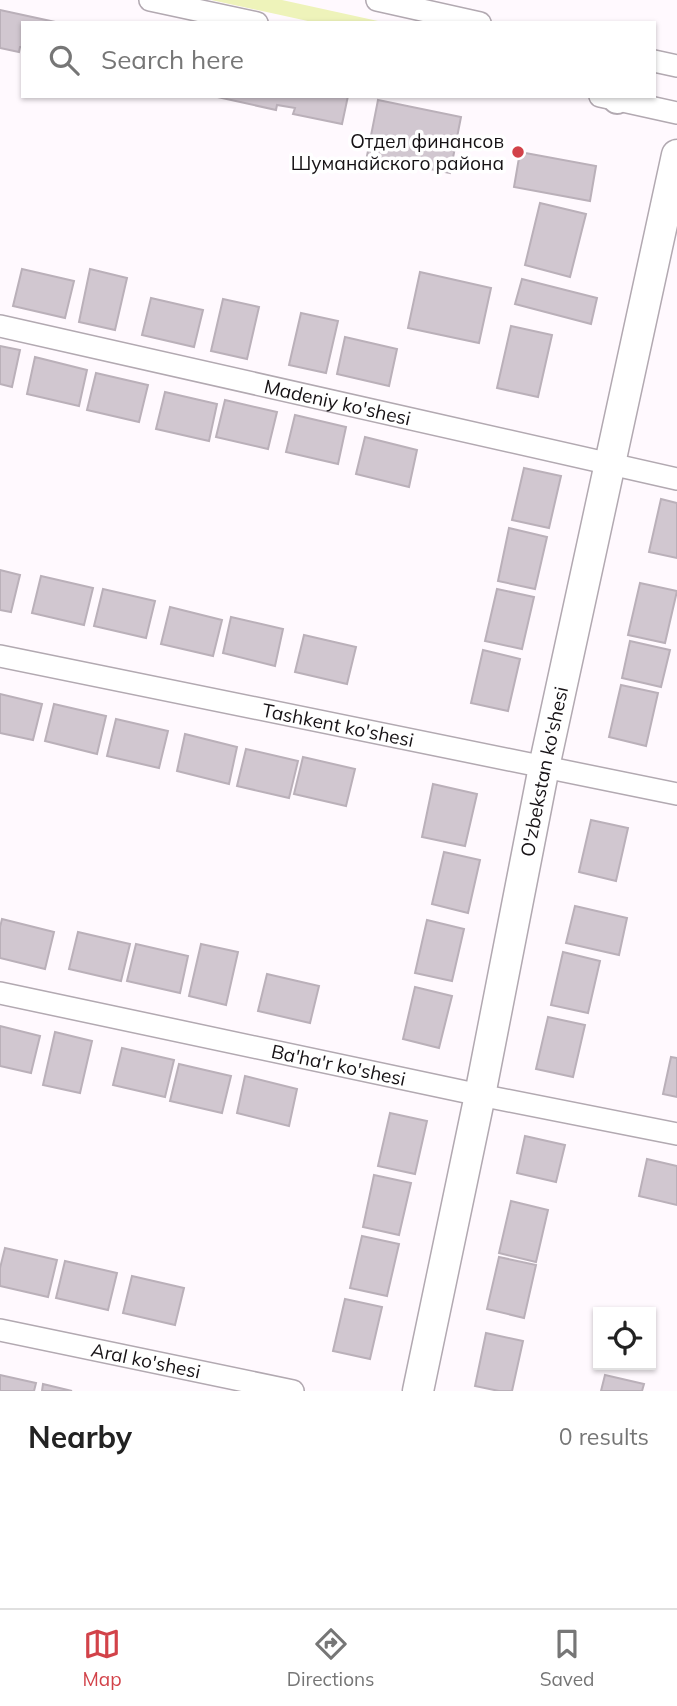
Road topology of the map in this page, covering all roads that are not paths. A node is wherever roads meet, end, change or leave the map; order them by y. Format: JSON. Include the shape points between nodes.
{"nodes":[{"id":1,"x":150,"y":0,"type":"edge"},
{"id":2,"x":377,"y":0,"type":"edge"},
{"id":3,"x":248,"y":21,"type":"edge"},
{"id":4,"x":471,"y":21,"type":"edge"},
{"id":5,"x":656,"y":61,"type":"edge"},
{"id":6,"x":677,"y":66,"type":"edge"},
{"id":7,"x":616,"y":98,"type":"edge"},
{"id":8,"x":677,"y":113,"type":"edge"},
{"id":9,"x":677,"y":155,"type":"edge"},
{"id":10,"x":0,"y":326,"type":"edge"},
{"id":11,"x":610,"y":464,"type":"junction"},
{"id":12,"x":677,"y":479,"type":"edge"},
{"id":13,"x":0,"y":656,"type":"edge"},
{"id":14,"x":544,"y":767,"type":"junction"},
{"id":15,"x":677,"y":794,"type":"edge"},
{"id":16,"x":0,"y":993,"type":"edge"},
{"id":17,"x":480,"y":1095,"type":"junction"},
{"id":18,"x":677,"y":1134,"type":"edge"},
{"id":19,"x":0,"y":1330,"type":"edge"},
{"id":20,"x":293,"y":1391,"type":"edge"},
{"id":21,"x":418,"y":1391,"type":"edge"}],
"edges":[{"from":1,"to":3,"type":"street"},
{"from":2,"to":4,"type":"street"},
{"from":5,"to":6,"type":"street"},
{"from":7,"to":8,"type":"street"},
{"from":9,"to":11,"type":"main road","name":"O'zbekstan ko'shesi"},
{"from":10,"to":11,"type":"street","name":"Madeniy ko'shesi"},
{"from":11,"to":12,"type":"street","name":"Madeniy ko'shesi"},
{"from":11,"to":14,"type":"main road","name":"O'zbekstan ko'shesi"},
{"from":13,"to":14,"type":"street","name":"Tashkent ko'shesi"},
{"from":14,"to":15,"type":"street","name":"Tashkent ko'shesi"},
{"from":14,"to":17,"type":"main road","name":"O'zbekstan ko'shesi"},
{"from":16,"to":17,"type":"street","name":"Ba'ha'r ko'shesi"},
{"from":17,"to":18,"type":"street","name":"Ba'ha'r ko'shesi"},
{"from":17,"to":21,"type":"main road","name":"O'zbekstan ko'shesi"},
{"from":19,"to":20,"type":"street","name":"Aral ko'shesi"}]}
